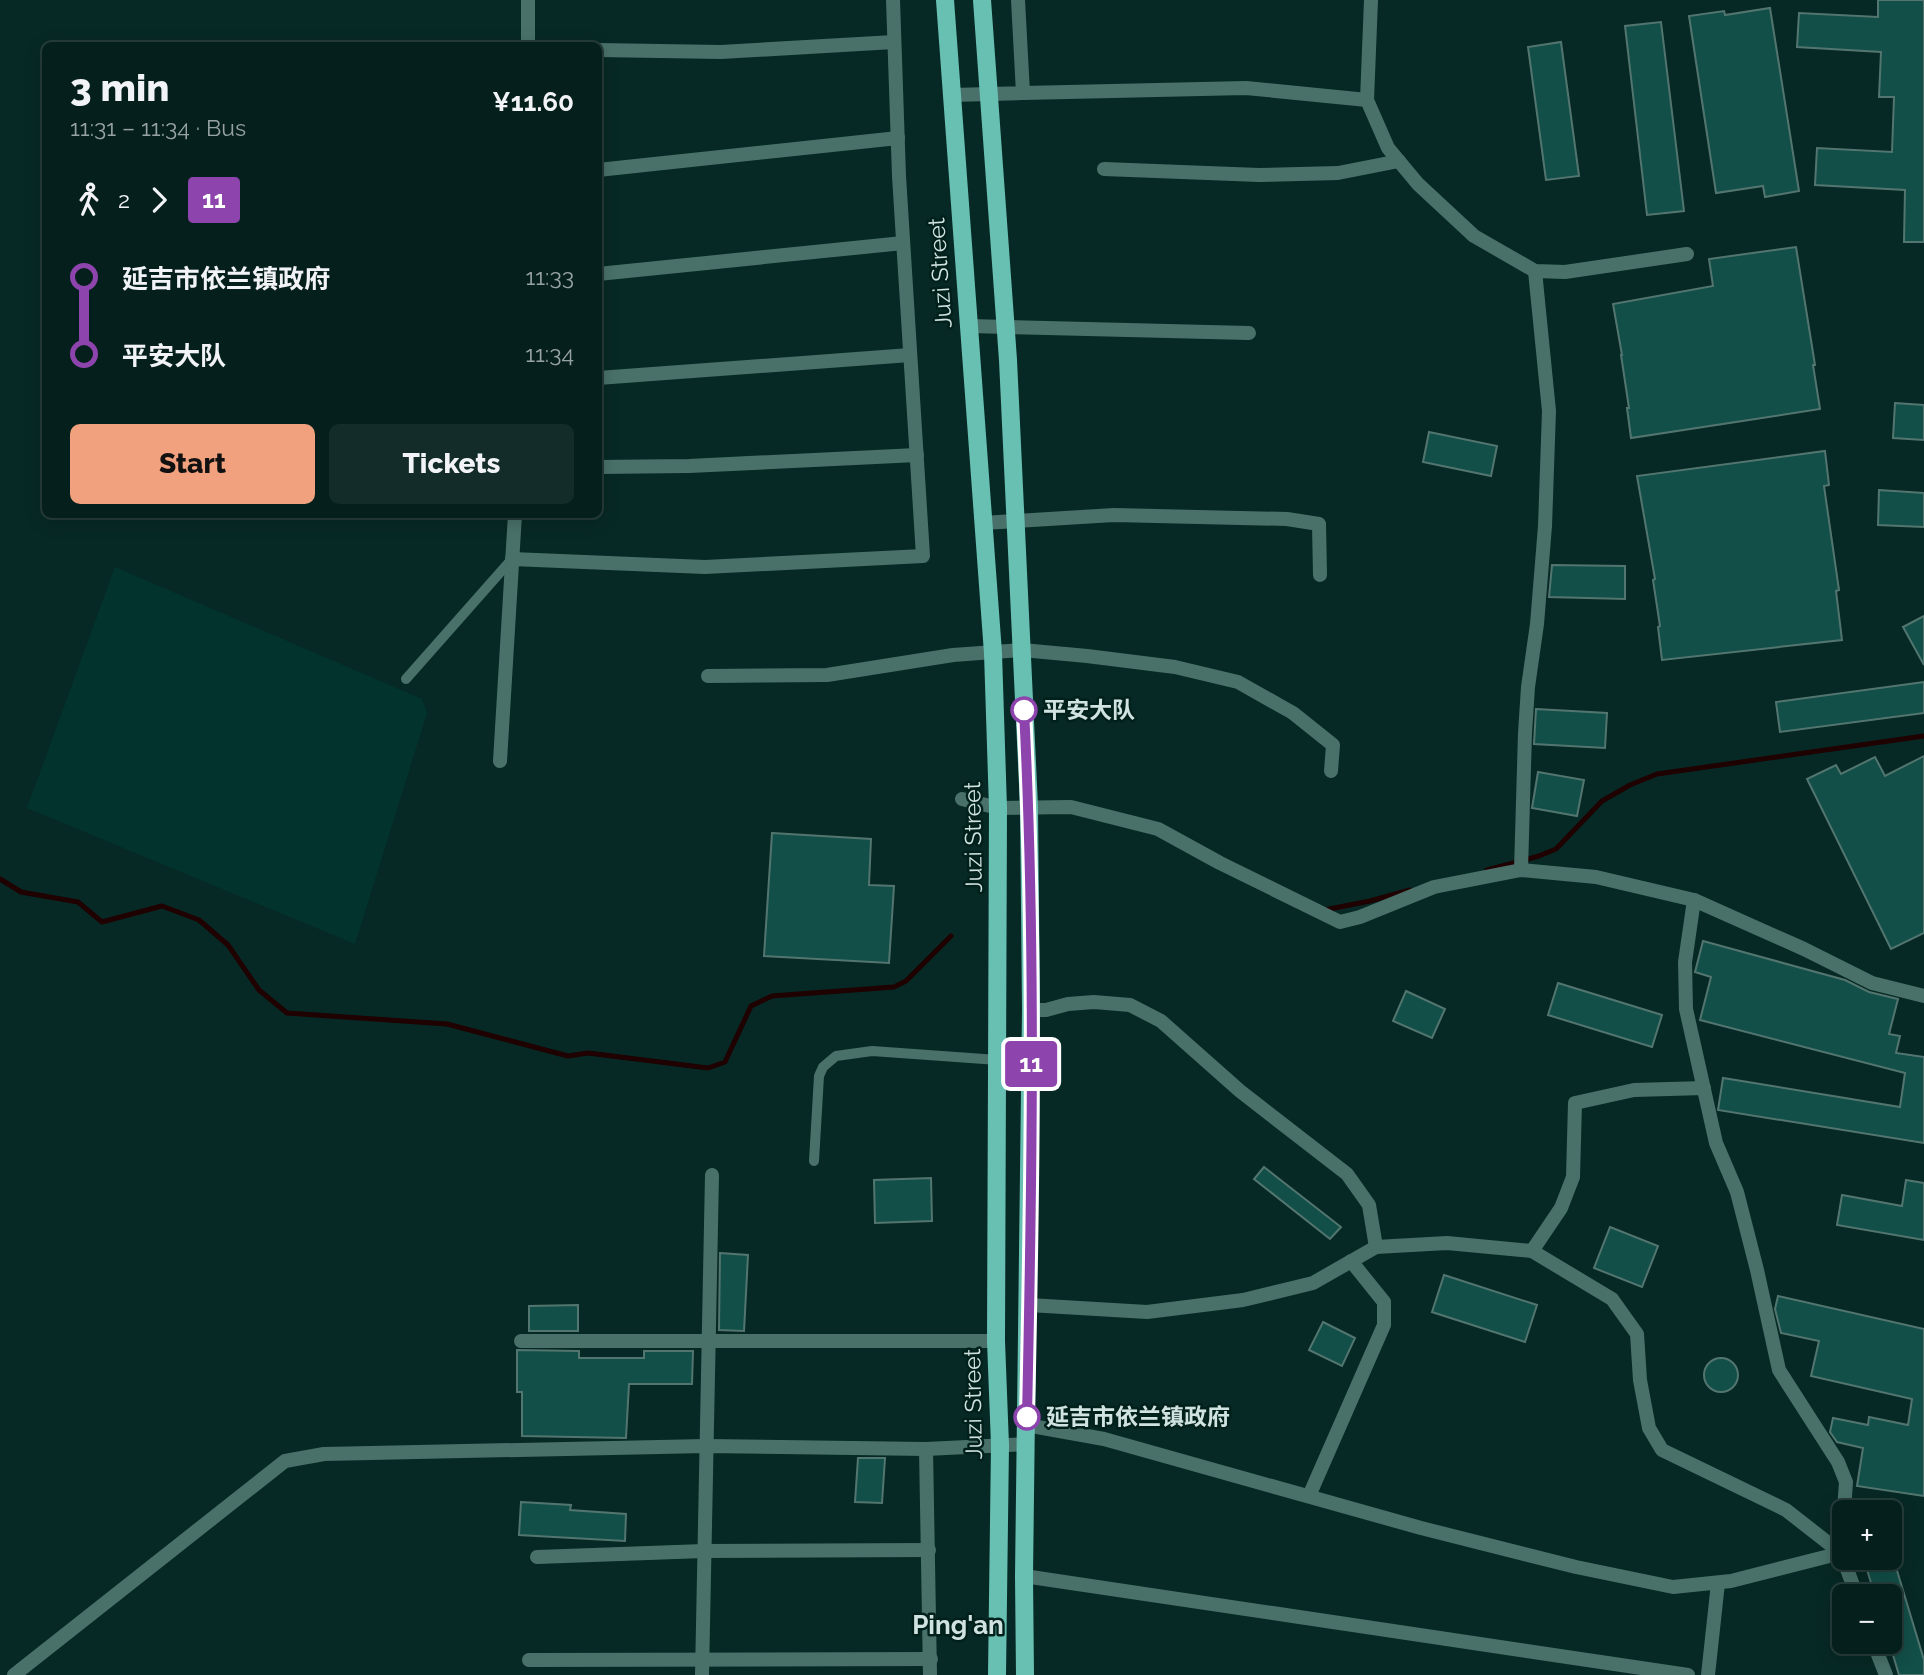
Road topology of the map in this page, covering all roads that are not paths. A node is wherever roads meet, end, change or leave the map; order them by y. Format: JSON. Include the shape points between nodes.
{"nodes":[{"id":1,"x":528,"y":0,"type":"edge"},
{"id":2,"x":893,"y":0,"type":"edge"},
{"id":3,"x":945,"y":0,"type":"edge"},
{"id":4,"x":982,"y":0,"type":"edge"},
{"id":5,"x":1018,"y":0,"type":"edge"},
{"id":6,"x":1371,"y":0,"type":"edge"},
{"id":7,"x":528,"y":42,"type":"edge"},
{"id":8,"x":894,"y":42,"type":"junction"},
{"id":9,"x":602,"y":50,"type":"edge"},
{"id":10,"x":988,"y":93,"type":"junction"},
{"id":11,"x":1023,"y":93,"type":"junction"},
{"id":12,"x":952,"y":95,"type":"junction"},
{"id":13,"x":1367,"y":100,"type":"junction"},
{"id":14,"x":898,"y":138,"type":"junction"},
{"id":15,"x":1399,"y":161,"type":"junction"},
{"id":16,"x":1104,"y":169,"type":"dead end"},
{"id":17,"x":602,"y":170,"type":"edge"},
{"id":18,"x":903,"y":243,"type":"junction"},
{"id":19,"x":1686,"y":254,"type":"dead end"},
{"id":20,"x":1535,"y":271,"type":"junction"},
{"id":21,"x":602,"y":274,"type":"edge"},
{"id":22,"x":969,"y":326,"type":"junction"},
{"id":23,"x":1006,"y":326,"type":"junction"},
{"id":24,"x":1249,"y":332,"type":"dead end"},
{"id":25,"x":910,"y":355,"type":"junction"},
{"id":26,"x":602,"y":378,"type":"edge"},
{"id":27,"x":917,"y":455,"type":"junction"},
{"id":28,"x":602,"y":467,"type":"edge"},
{"id":29,"x":514,"y":518,"type":"edge"},
{"id":30,"x":1016,"y":520,"type":"junction"},
{"id":31,"x":983,"y":523,"type":"junction"},
{"id":32,"x":512,"y":559,"type":"junction"},
{"id":33,"x":1320,"y":575,"type":"dead end"},
{"id":34,"x":1022,"y":650,"type":"junction"},
{"id":35,"x":993,"y":653,"type":"junction"},
{"id":36,"x":708,"y":676,"type":"dead end"},
{"id":37,"x":405,"y":679,"type":"dead end"},
{"id":38,"x":500,"y":761,"type":"dead end"},
{"id":39,"x":1331,"y":771,"type":"dead end"},
{"id":40,"x":962,"y":799,"type":"dead end"},
{"id":41,"x":1029,"y":806,"type":"junction"},
{"id":42,"x":998,"y":808,"type":"junction"},
{"id":43,"x":1521,"y":862,"type":"junction"},
{"id":44,"x":1694,"y":901,"type":"junction"},
{"id":45,"x":1924,"y":996,"type":"edge"},
{"id":46,"x":1031,"y":1010,"type":"junction"},
{"id":47,"x":998,"y":1060,"type":"junction"},
{"id":48,"x":1704,"y":1088,"type":"junction"},
{"id":49,"x":814,"y":1161,"type":"dead end"},
{"id":50,"x":712,"y":1175,"type":"dead end"},
{"id":51,"x":1376,"y":1247,"type":"junction"},
{"id":52,"x":1532,"y":1251,"type":"junction"},
{"id":53,"x":1351,"y":1262,"type":"junction"},
{"id":54,"x":1029,"y":1305,"type":"junction"},
{"id":55,"x":521,"y":1341,"type":"dead end"},
{"id":56,"x":709,"y":1341,"type":"junction"},
{"id":57,"x":996,"y":1341,"type":"junction"},
{"id":58,"x":1026,"y":1425,"type":"junction"},
{"id":59,"x":1026,"y":1444,"type":"junction"},
{"id":60,"x":1000,"y":1445,"type":"junction"},
{"id":61,"x":706,"y":1446,"type":"junction"},
{"id":62,"x":926,"y":1450,"type":"junction"},
{"id":63,"x":1310,"y":1496,"type":"junction"},
{"id":64,"x":1845,"y":1500,"type":"edge"},
{"id":65,"x":1832,"y":1545,"type":"edge"},
{"id":66,"x":929,"y":1550,"type":"junction"},
{"id":67,"x":704,"y":1551,"type":"junction"},
{"id":68,"x":1832,"y":1556,"type":"edge"},
{"id":69,"x":537,"y":1557,"type":"dead end"},
{"id":70,"x":1024,"y":1577,"type":"junction"},
{"id":71,"x":1717,"y":1583,"type":"junction"},
{"id":72,"x":1878,"y":1654,"type":"edge"},
{"id":73,"x":931,"y":1659,"type":"junction"},
{"id":74,"x":529,"y":1660,"type":"dead end"},
{"id":75,"x":702,"y":1667,"type":"edge"},
{"id":76,"x":14,"y":1675,"type":"edge"},
{"id":77,"x":930,"y":1675,"type":"edge"},
{"id":78,"x":997,"y":1675,"type":"edge"},
{"id":79,"x":1025,"y":1675,"type":"edge"},
{"id":80,"x":1688,"y":1675,"type":"edge"},
{"id":81,"x":1708,"y":1675,"type":"edge"},
{"id":82,"x":1886,"y":1675,"type":"edge"}],
"edges":[{"from":1,"to":7,"type":"street"},
{"from":2,"to":8,"type":"street"},
{"from":3,"to":12,"type":"main road","name":"Juzi Street"},
{"from":4,"to":10,"type":"main road"},
{"from":5,"to":11,"type":"street"},
{"from":6,"to":13,"type":"street"},
{"from":8,"to":9,"type":"street","via":[[721,52]]},
{"from":8,"to":14,"type":"street"},
{"from":10,"to":11,"type":"street"},
{"from":10,"to":12,"type":"street"},
{"from":10,"to":23,"type":"main road"},
{"from":11,"to":13,"type":"street","via":[[1246,88]]},
{"from":12,"to":22,"type":"main road","name":"Juzi Street"},
{"from":13,"to":15,"type":"street","via":[[1388,148]]},
{"from":14,"to":17,"type":"street"},
{"from":14,"to":18,"type":"street"},
{"from":15,"to":16,"type":"street","via":[[1338,173]]},
{"from":15,"to":20,"type":"street","via":[[1474,236]]},
{"from":18,"to":21,"type":"street"},
{"from":18,"to":25,"type":"street"},
{"from":19,"to":20,"type":"street","via":[[1565,272]]},
{"from":20,"to":43,"type":"street","via":[[1549,411],[1545,526],[1528,687]]},
{"from":22,"to":23,"type":"street"},
{"from":22,"to":31,"type":"main road","name":"Juzi Street"},
{"from":23,"to":24,"type":"street"},
{"from":23,"to":30,"type":"main road"},
{"from":25,"to":26,"type":"street"},
{"from":25,"to":27,"type":"street"},
{"from":27,"to":28,"type":"street"},
{"from":27,"to":32,"type":"street","via":[[923,556],[705,567]]},
{"from":29,"to":32,"type":"street"},
{"from":30,"to":31,"type":"street"},
{"from":30,"to":33,"type":"street","via":[[1114,515],[1287,519],[1319,524]]},
{"from":30,"to":34,"type":"main road"},
{"from":31,"to":35,"type":"main road","name":"Juzi Street"},
{"from":32,"to":37,"type":"lane"},
{"from":32,"to":38,"type":"street"},
{"from":34,"to":35,"type":"street"},
{"from":34,"to":39,"type":"street","via":[[1175,667],[1238,682],[1293,713],[1333,745]]},
{"from":34,"to":41,"type":"main road"},
{"from":35,"to":36,"type":"street","via":[[827,675]]},
{"from":35,"to":42,"type":"main road","name":"Juzi Street"},
{"from":40,"to":42,"type":"street"},
{"from":41,"to":42,"type":"street"},
{"from":41,"to":43,"type":"street","via":[[1070,807],[1158,829],[1340,922],[1434,887]]},
{"from":41,"to":46,"type":"main road"},
{"from":42,"to":47,"type":"main road","name":"Juzi Street"},
{"from":43,"to":44,"type":"street"},
{"from":44,"to":45,"type":"street","via":[[1872,983]]},
{"from":44,"to":48,"type":"street","via":[[1685,962],[1686,1009]]},
{"from":46,"to":51,"type":"street","via":[[1094,1002],[1130,1005],[1161,1021],[1240,1091],[1347,1174],[1369,1205]]},
{"from":46,"to":54,"type":"main road"},
{"from":47,"to":49,"type":"lane","via":[[872,1051],[836,1056],[819,1076]]},
{"from":47,"to":57,"type":"main road","name":"Juzi Street"},
{"from":48,"to":52,"type":"street","via":[[1634,1090],[1575,1103],[1573,1177],[1561,1209]]},
{"from":48,"to":64,"type":"street","via":[[1716,1143],[1744,1218],[1779,1370],[1838,1462],[1846,1482]]},
{"from":50,"to":56,"type":"street"},
{"from":51,"to":52,"type":"street","via":[[1447,1243]]},
{"from":51,"to":53,"type":"street"},
{"from":52,"to":65,"type":"street","via":[[1612,1299],[1637,1334],[1649,1427],[1662,1450],[1786,1510]]},
{"from":53,"to":54,"type":"street","via":[[1313,1283],[1243,1300],[1147,1312]]},
{"from":53,"to":63,"type":"street","via":[[1384,1302],[1384,1325]]},
{"from":54,"to":58,"type":"main road"},
{"from":55,"to":56,"type":"street"},
{"from":56,"to":57,"type":"street"},
{"from":56,"to":61,"type":"street"},
{"from":57,"to":60,"type":"main road","name":"Juzi Street"},
{"from":58,"to":59,"type":"main road"},
{"from":58,"to":63,"type":"street","via":[[1104,1439]]},
{"from":59,"to":60,"type":"street"},
{"from":59,"to":70,"type":"main road"},
{"from":60,"to":62,"type":"street"},
{"from":60,"to":78,"type":"main road","name":"Juzi Street"},
{"from":61,"to":62,"type":"street"},
{"from":61,"to":67,"type":"street"},
{"from":61,"to":76,"type":"street","via":[[324,1454],[285,1461]]},
{"from":62,"to":66,"type":"street"},
{"from":63,"to":71,"type":"street","via":[[1576,1567],[1673,1587]]},
{"from":66,"to":67,"type":"street"},
{"from":66,"to":73,"type":"street"},
{"from":67,"to":69,"type":"street"},
{"from":67,"to":75,"type":"street"},
{"from":68,"to":71,"type":"street"},
{"from":70,"to":79,"type":"main road"},
{"from":70,"to":80,"type":"street"},
{"from":71,"to":81,"type":"street"},
{"from":72,"to":82,"type":"street"},
{"from":73,"to":75,"type":"street"},
{"from":73,"to":77,"type":"street"},
{"from":74,"to":75,"type":"street"}]}
